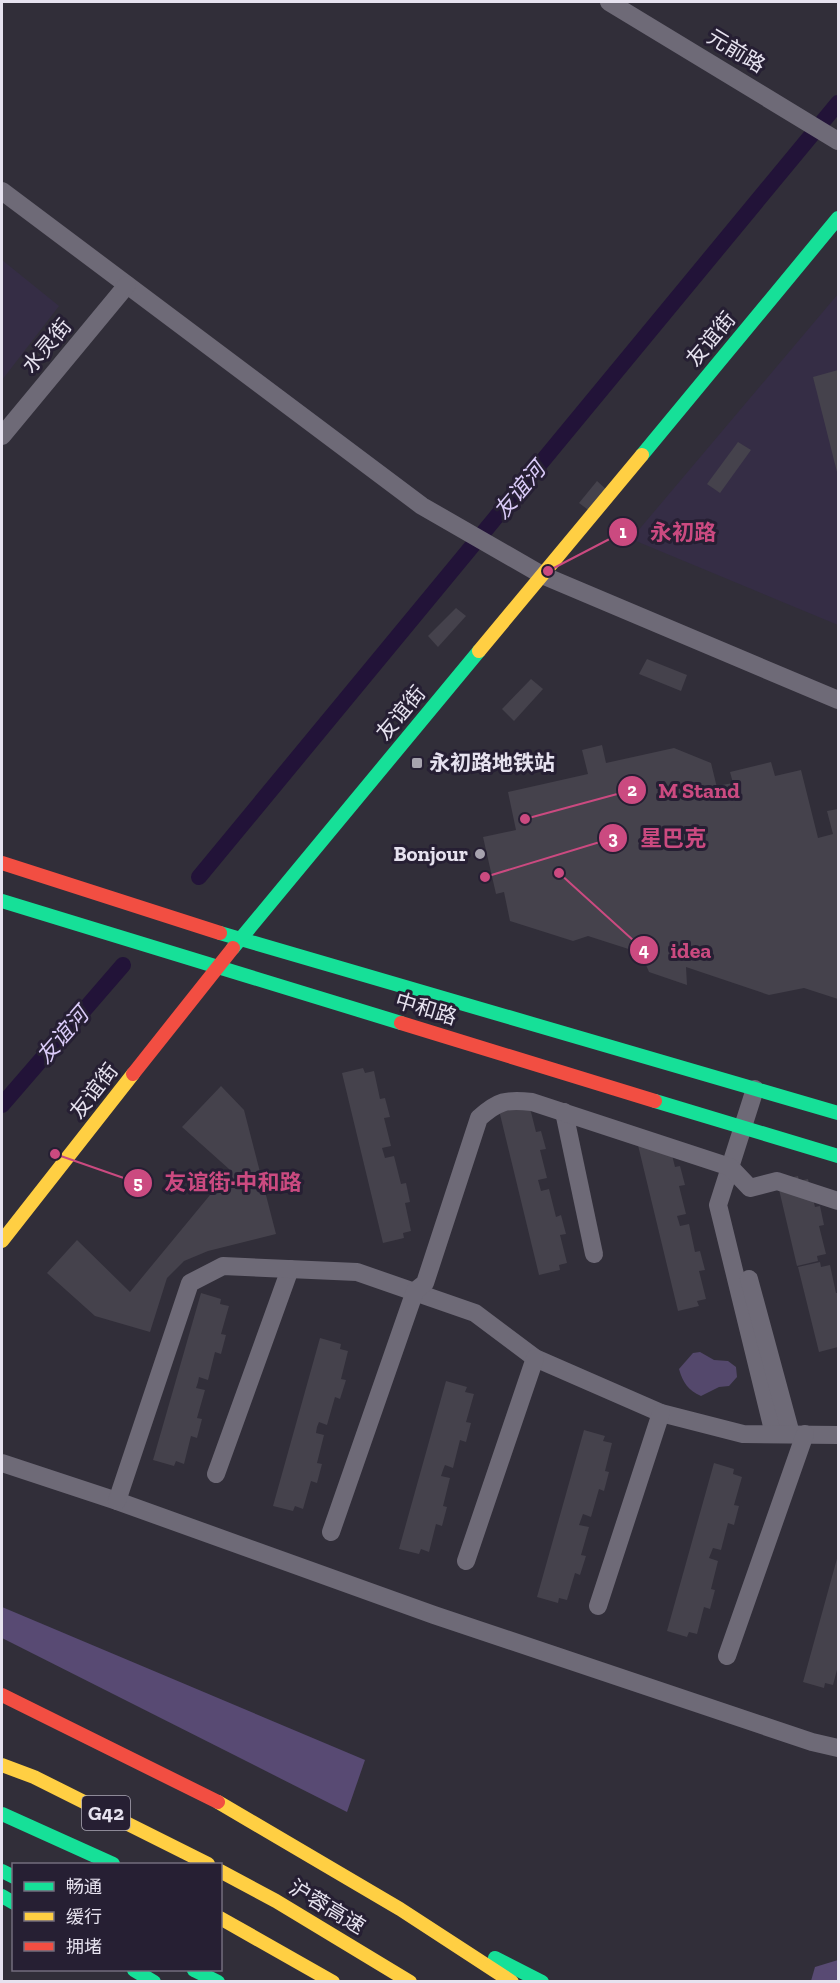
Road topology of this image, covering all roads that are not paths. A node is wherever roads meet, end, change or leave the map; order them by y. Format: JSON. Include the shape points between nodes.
{"nodes":[{"id":1,"x":609,"y":2,"type":"edge"},
{"id":2,"x":838,"y":141,"type":"edge"},
{"id":3,"x":2,"y":191,"type":"edge"},
{"id":4,"x":838,"y":218,"type":"edge"},
{"id":5,"x":127,"y":285,"type":"junction"},
{"id":6,"x":2,"y":436,"type":"edge"},
{"id":7,"x":542,"y":575,"type":"junction"},
{"id":8,"x":838,"y":700,"type":"edge"},
{"id":9,"x":2,"y":863,"type":"edge"},
{"id":10,"x":2,"y":901,"type":"edge"},
{"id":11,"x":240,"y":939,"type":"junction"},
{"id":12,"x":219,"y":967,"type":"junction"},
{"id":13,"x":755,"y":1089,"type":"junction"},
{"id":14,"x":564,"y":1112,"type":"junction"},
{"id":15,"x":838,"y":1113,"type":"edge"},
{"id":16,"x":743,"y":1128,"type":"junction"},
{"id":17,"x":838,"y":1156,"type":"edge"},
{"id":18,"x":730,"y":1167,"type":"junction"},
{"id":19,"x":838,"y":1201,"type":"edge"},
{"id":20,"x":2,"y":1240,"type":"edge"},
{"id":21,"x":594,"y":1254,"type":"dead end"},
{"id":22,"x":290,"y":1269,"type":"junction"},
{"id":23,"x":415,"y":1291,"type":"junction"},
{"id":24,"x":535,"y":1358,"type":"junction"},
{"id":25,"x":661,"y":1413,"type":"junction"},
{"id":26,"x":790,"y":1434,"type":"junction"},
{"id":27,"x":838,"y":1435,"type":"edge"},
{"id":28,"x":2,"y":1464,"type":"edge"},
{"id":29,"x":216,"y":1474,"type":"dead end"},
{"id":30,"x":117,"y":1501,"type":"junction"},
{"id":31,"x":331,"y":1532,"type":"dead end"},
{"id":32,"x":466,"y":1561,"type":"dead end"},
{"id":33,"x":598,"y":1606,"type":"dead end"},
{"id":34,"x":726,"y":1656,"type":"dead end"},
{"id":35,"x":2,"y":1695,"type":"edge"},
{"id":36,"x":838,"y":1748,"type":"edge"},
{"id":37,"x":2,"y":1765,"type":"edge"},
{"id":38,"x":2,"y":1814,"type":"edge"},
{"id":39,"x":111,"y":1863,"type":"edge"},
{"id":40,"x":206,"y":1863,"type":"edge"},
{"id":41,"x":222,"y":1872,"type":"edge"},
{"id":42,"x":400,"y":1909,"type":"junction"},
{"id":43,"x":222,"y":1919,"type":"edge"},
{"id":44,"x":136,"y":1971,"type":"edge"},
{"id":45,"x":196,"y":1971,"type":"edge"},
{"id":46,"x":154,"y":1982,"type":"edge"},
{"id":47,"x":218,"y":1982,"type":"edge"},
{"id":48,"x":333,"y":1982,"type":"edge"},
{"id":49,"x":410,"y":1982,"type":"edge"},
{"id":50,"x":512,"y":1982,"type":"edge"},
{"id":51,"x":542,"y":1982,"type":"edge"}],
"edges":[{"from":1,"to":2,"type":"street","name":"元前路"},
{"from":3,"to":5,"type":"street"},
{"from":4,"to":7,"type":"main road","name":"友谊街"},
{"from":5,"to":6,"type":"street","name":"水灵街"},
{"from":5,"to":7,"type":"street","via":[[422,506]]},
{"from":7,"to":8,"type":"street"},
{"from":7,"to":11,"type":"main road","name":"友谊街"},
{"from":9,"to":11,"type":"main road","name":"中和路"},
{"from":10,"to":12,"type":"main road","name":"中和路"},
{"from":11,"to":12,"type":"main road","name":"友谊街"},
{"from":11,"to":13,"type":"main road","name":"中和路"},
{"from":12,"to":16,"type":"main road","name":"中和路"},
{"from":12,"to":20,"type":"main road","name":"友谊街"},
{"from":13,"to":15,"type":"main road","name":"中和路"},
{"from":13,"to":16,"type":"street"},
{"from":14,"to":18,"type":"street"},
{"from":14,"to":21,"type":"street"},
{"from":14,"to":23,"type":"street","via":[[511,1100],[494,1105],[479,1118],[425,1282]]},
{"from":16,"to":17,"type":"main road","name":"中和路"},
{"from":16,"to":18,"type":"street"},
{"from":18,"to":19,"type":"street","via":[[750,1188],[777,1181]]},
{"from":18,"to":26,"type":"street","via":[[718,1205]]},
{"from":22,"to":23,"type":"street","via":[[357,1272]]},
{"from":22,"to":29,"type":"street"},
{"from":22,"to":30,"type":"street","via":[[223,1266],[190,1283]]},
{"from":23,"to":24,"type":"street","via":[[475,1313]]},
{"from":23,"to":31,"type":"street"},
{"from":24,"to":25,"type":"street"},
{"from":24,"to":32,"type":"street"},
{"from":25,"to":26,"type":"street","via":[[743,1434]]},
{"from":25,"to":33,"type":"street"},
{"from":26,"to":27,"type":"street"},
{"from":26,"to":34,"type":"street"},
{"from":28,"to":30,"type":"street"},
{"from":30,"to":36,"type":"street","via":[[434,1615]]},
{"from":35,"to":42,"type":"main road","via":[[214,1800]]},
{"from":37,"to":40,"type":"main road","number":"G42","via":[[34,1777]]},
{"from":38,"to":39,"type":"main road","number":"G42"},
{"from":41,"to":49,"type":"main road","name":"沪蓉高速"},
{"from":42,"to":50,"type":"main road"},
{"from":42,"to":51,"type":"main road"},
{"from":43,"to":48,"type":"main road"},
{"from":44,"to":46,"type":"main road"},
{"from":45,"to":47,"type":"main road"}]}
